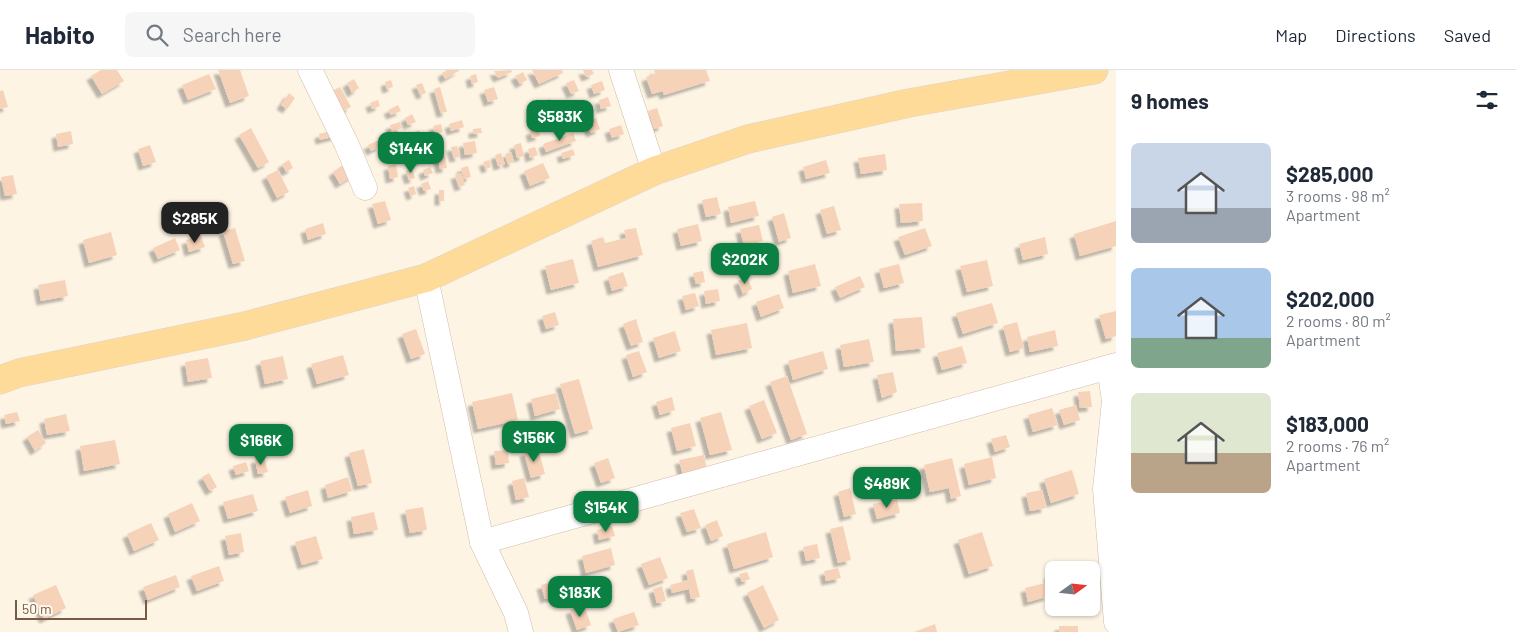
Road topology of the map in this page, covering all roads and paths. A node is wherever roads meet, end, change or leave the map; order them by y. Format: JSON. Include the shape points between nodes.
{"nodes":[{"id":1,"x":310,"y":70,"type":"edge"},
{"id":2,"x":621,"y":70,"type":"edge"},
{"id":3,"x":1094,"y":70,"type":"edge"},
{"id":4,"x":654,"y":171,"type":"junction"},
{"id":5,"x":365,"y":188,"type":"dead end"},
{"id":6,"x":426,"y":278,"type":"junction"},
{"id":7,"x":1112,"y":366,"type":"edge"},
{"id":8,"x":0,"y":380,"type":"edge"},
{"id":9,"x":482,"y":542,"type":"junction"},
{"id":10,"x":1116,"y":622,"type":"edge"},
{"id":11,"x":521,"y":632,"type":"edge"}],
"edges":[{"from":1,"to":5,"type":"street"},
{"from":2,"to":4,"type":"street"},
{"from":3,"to":4,"type":"main road","via":[[909,103],[758,137]]},
{"from":4,"to":6,"type":"main road"},
{"from":6,"to":8,"type":"main road","via":[[245,326],[19,373]]},
{"from":6,"to":9,"type":"street"},
{"from":7,"to":9,"type":"street"},
{"from":7,"to":10,"type":"street","via":[[1114,401],[1105,490]]},
{"from":9,"to":11,"type":"street","via":[[516,613]]}]}
